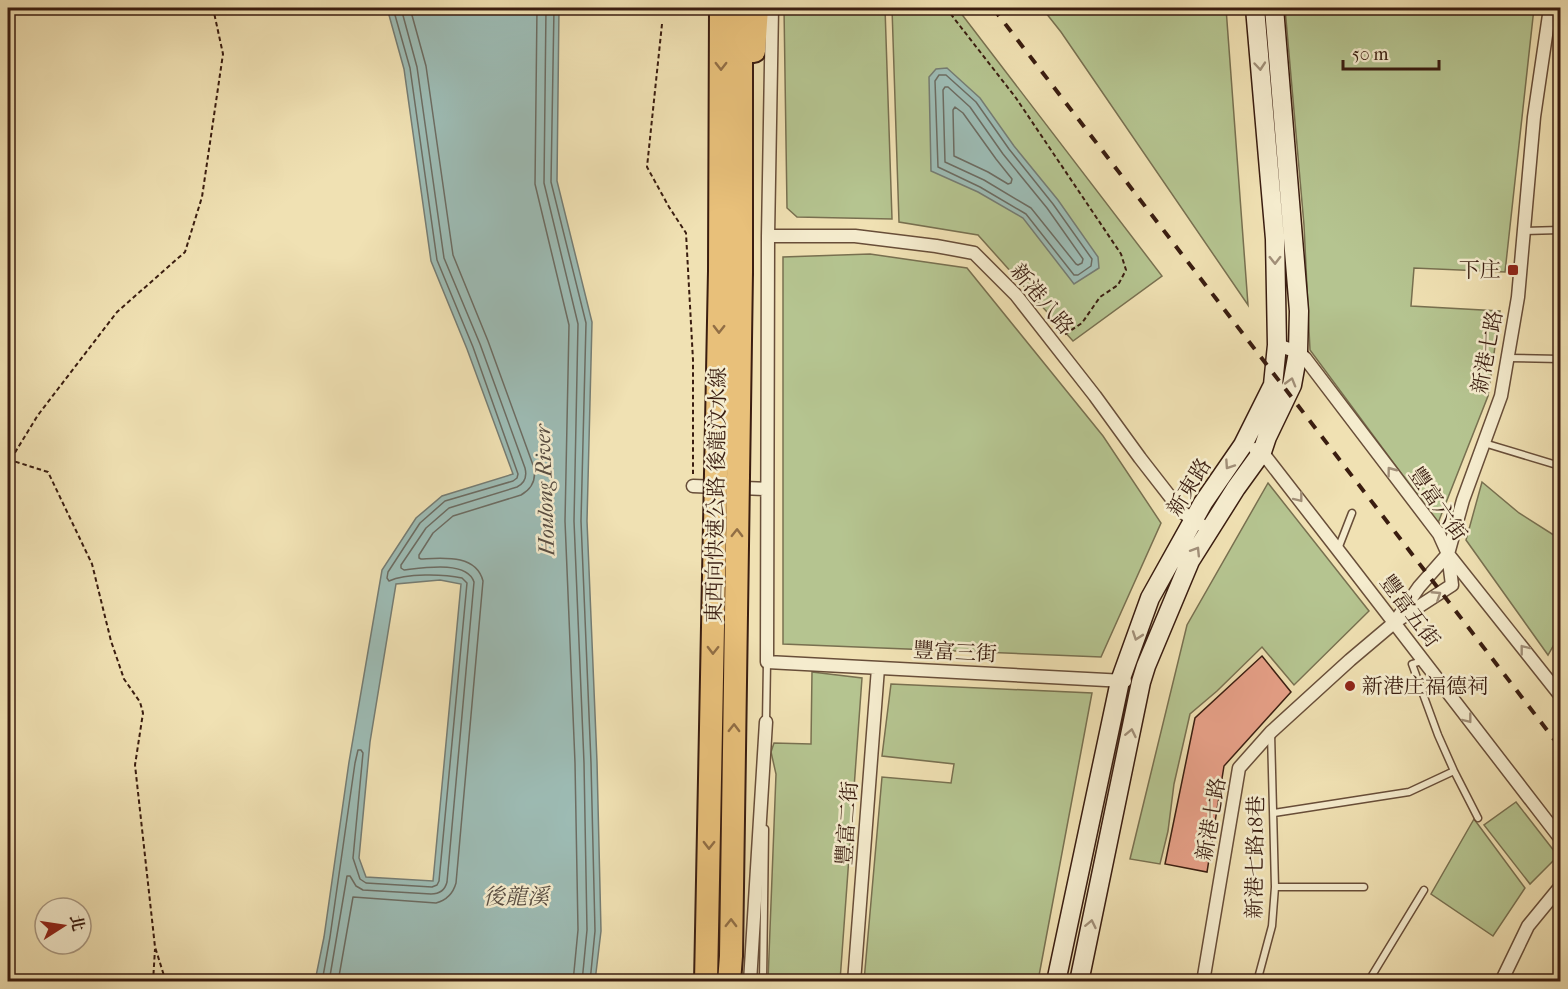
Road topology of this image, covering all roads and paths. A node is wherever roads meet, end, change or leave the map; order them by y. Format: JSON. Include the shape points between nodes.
{"nodes":[{"id":1,"x":213,"y":8,"type":"edge"},
{"id":2,"x":722,"y":8,"type":"edge"},
{"id":3,"x":741,"y":8,"type":"edge"},
{"id":4,"x":757,"y":8,"type":"edge"},
{"id":5,"x":772,"y":8,"type":"edge"},
{"id":6,"x":946,"y":8,"type":"edge"},
{"id":7,"x":1255,"y":8,"type":"edge"},
{"id":8,"x":1274,"y":8,"type":"edge"},
{"id":9,"x":1550,"y":8,"type":"edge"},
{"id":10,"x":662,"y":24,"type":"dead end"},
{"id":11,"x":740,"y":226,"type":"junction"},
{"id":12,"x":1560,"y":230,"type":"edge"},
{"id":13,"x":1524,"y":231,"type":"junction"},
{"id":14,"x":768,"y":236,"type":"junction"},
{"id":15,"x":730,"y":271,"type":"junction"},
{"id":16,"x":1063,"y":336,"type":"dead end"},
{"id":17,"x":1277,"y":345,"type":"junction"},
{"id":18,"x":1298,"y":352,"type":"junction"},
{"id":19,"x":1507,"y":358,"type":"junction"},
{"id":20,"x":1560,"y":359,"type":"edge"},
{"id":21,"x":1483,"y":443,"type":"junction"},
{"id":22,"x":1243,"y":445,"type":"junction"},
{"id":23,"x":1262,"y":452,"type":"junction"},
{"id":24,"x":9,"y":460,"type":"edge"},
{"id":25,"x":1560,"y":466,"type":"edge"},
{"id":26,"x":693,"y":486,"type":"joint"},
{"id":27,"x":767,"y":489,"type":"junction"},
{"id":28,"x":1352,"y":513,"type":"dead end"},
{"id":29,"x":1194,"y":520,"type":"junction"},
{"id":30,"x":1209,"y":530,"type":"junction"},
{"id":31,"x":1338,"y":549,"type":"junction"},
{"id":32,"x":1448,"y":554,"type":"junction"},
{"id":33,"x":1395,"y":622,"type":"junction"},
{"id":34,"x":1422,"y":661,"type":"junction"},
{"id":35,"x":768,"y":662,"type":"junction"},
{"id":36,"x":878,"y":668,"type":"junction"},
{"id":37,"x":1120,"y":681,"type":"junction"},
{"id":38,"x":1141,"y":682,"type":"junction"},
{"id":39,"x":1560,"y":695,"type":"edge"},
{"id":40,"x":766,"y":722,"type":"junction"},
{"id":41,"x":1271,"y":732,"type":"junction"},
{"id":42,"x":1454,"y":771,"type":"junction"},
{"id":43,"x":1274,"y":813,"type":"junction"},
{"id":44,"x":1478,"y":818,"type":"dead end"},
{"id":45,"x":1560,"y":838,"type":"edge"},
{"id":46,"x":1275,"y":887,"type":"junction"},
{"id":47,"x":1364,"y":887,"type":"dead end"},
{"id":48,"x":1560,"y":887,"type":"edge"},
{"id":49,"x":1424,"y":890,"type":"dead end"},
{"id":50,"x":155,"y":947,"type":"junction"},
{"id":51,"x":153,"y":981,"type":"edge"},
{"id":52,"x":166,"y":981,"type":"edge"},
{"id":53,"x":706,"y":981,"type":"edge"},
{"id":54,"x":731,"y":981,"type":"edge"},
{"id":55,"x":750,"y":981,"type":"edge"},
{"id":56,"x":763,"y":981,"type":"edge"},
{"id":57,"x":854,"y":981,"type":"edge"},
{"id":58,"x":1056,"y":981,"type":"edge"},
{"id":59,"x":1079,"y":981,"type":"edge"},
{"id":60,"x":1203,"y":981,"type":"edge"},
{"id":61,"x":1257,"y":981,"type":"edge"},
{"id":62,"x":1368,"y":981,"type":"edge"},
{"id":63,"x":1501,"y":981,"type":"edge"}],
"edges":[{"from":1,"to":24,"type":"path","via":[[222,54],[202,197],[185,252],[117,312]]},
{"from":2,"to":15,"type":"highway","name":"東西向快速公路 後龍汶水線","one_way":true},
{"from":3,"to":11,"type":"highway","name":"東西向快速公路 後龍汶水線"},
{"from":4,"to":11,"type":"highway"},
{"from":5,"to":14,"type":"street"},
{"from":6,"to":16,"type":"path","via":[[1016,98],[1121,254],[1126,270],[1118,285],[1100,297],[1082,323]]},
{"from":7,"to":17,"type":"main road","name":"新東路","one_way":true,"via":[[1275,239]]},
{"from":8,"to":18,"type":"main road","name":"新東路","via":[[1299,311]]},
{"from":9,"to":13,"type":"street","name":"新港七路","via":[[1534,117]]},
{"from":10,"to":26,"type":"path","via":[[647,167],[686,233],[693,360]]},
{"from":11,"to":15,"type":"highway","name":"東西向快速公路 後龍汶水線"},
{"from":12,"to":13,"type":"lane"},
{"from":13,"to":19,"type":"street","name":"新港七路"},
{"from":14,"to":27,"type":"street"},
{"from":14,"to":29,"type":"street","name":"新港八路","via":[[855,237],[974,253],[1016,295],[1182,512]]},
{"from":15,"to":53,"type":"highway","name":"東西向快速公路 後龍汶水線","one_way":true,"bridge":true},
{"from":54,"to":15,"type":"highway","name":"東西向快速公路 後龍汶水線","one_way":true,"bridge":true},
{"from":17,"to":18,"type":"street"},
{"from":17,"to":22,"type":"main road","name":"新東路","via":[[1273,385]]},
{"from":23,"to":18,"type":"main road","name":"新東路","one_way":true,"via":[[1292,385]]},
{"from":32,"to":18,"type":"street","name":"豐富六街","one_way":true,"via":[[1439,534]]},
{"from":19,"to":20,"type":"lane"},
{"from":19,"to":21,"type":"street","name":"新港七路","via":[[1501,396]]},
{"from":21,"to":25,"type":"lane"},
{"from":21,"to":32,"type":"street","name":"新港七路"},
{"from":22,"to":23,"type":"street"},
{"from":22,"to":29,"type":"main road","name":"新東路","one_way":true},
{"from":23,"to":30,"type":"main road","name":"新東路"},
{"from":23,"to":31,"type":"street","name":"豐富五街","one_way":true},
{"from":24,"to":50,"type":"path","via":[[48,472],[92,564],[124,679],[140,702],[143,713],[135,765]]},
{"from":26,"to":27,"type":"street"},
{"from":27,"to":35,"type":"street"},
{"from":28,"to":31,"type":"lane"},
{"from":29,"to":30,"type":"street","name":"新港八路"},
{"from":29,"to":37,"type":"main road","name":"新東路","one_way":true,"via":[[1150,598]]},
{"from":38,"to":30,"type":"main road","name":"新東路","one_way":true,"via":[[1190,561]]},
{"from":31,"to":33,"type":"street","name":"豐富五街"},
{"from":32,"to":33,"type":"street","name":"新港七路"},
{"from":33,"to":32,"type":"street","name":"新港七路","one_way":true,"via":[[1452,585]]},
{"from":39,"to":32,"type":"street","name":"豐富六街","one_way":true},
{"from":33,"to":34,"type":"street","name":"豐富五街"},
{"from":33,"to":41,"type":"street","name":"新港七路"},
{"from":34,"to":42,"type":"lane","via":[[1412,664]]},
{"from":34,"to":45,"type":"street","name":"豐富五街","one_way":true},
{"from":35,"to":36,"type":"street","name":"豐富三街"},
{"from":35,"to":40,"type":"lane"},
{"from":36,"to":37,"type":"street","name":"豐富三街"},
{"from":36,"to":57,"type":"street","name":"豐富二街"},
{"from":37,"to":38,"type":"street","name":"豐富三街"},
{"from":37,"to":58,"type":"main road","name":"新東路"},
{"from":59,"to":38,"type":"main road","name":"新東路","one_way":true},
{"from":40,"to":55,"type":"street"},
{"from":40,"to":56,"type":"lane"},
{"from":41,"to":43,"type":"lane","name":"新港七路18巷"},
{"from":41,"to":60,"type":"street","name":"新港七路","via":[[1239,768]]},
{"from":42,"to":43,"type":"lane","via":[[1409,792]]},
{"from":42,"to":44,"type":"lane"},
{"from":43,"to":46,"type":"lane","name":"新港七路18巷"},
{"from":46,"to":47,"type":"lane"},
{"from":46,"to":61,"type":"lane","name":"新港七路18巷","via":[[1272,926]]},
{"from":48,"to":63,"type":"street","via":[[1528,926]]},
{"from":49,"to":62,"type":"lane"},
{"from":50,"to":51,"type":"path"},
{"from":50,"to":52,"type":"path"}]}
